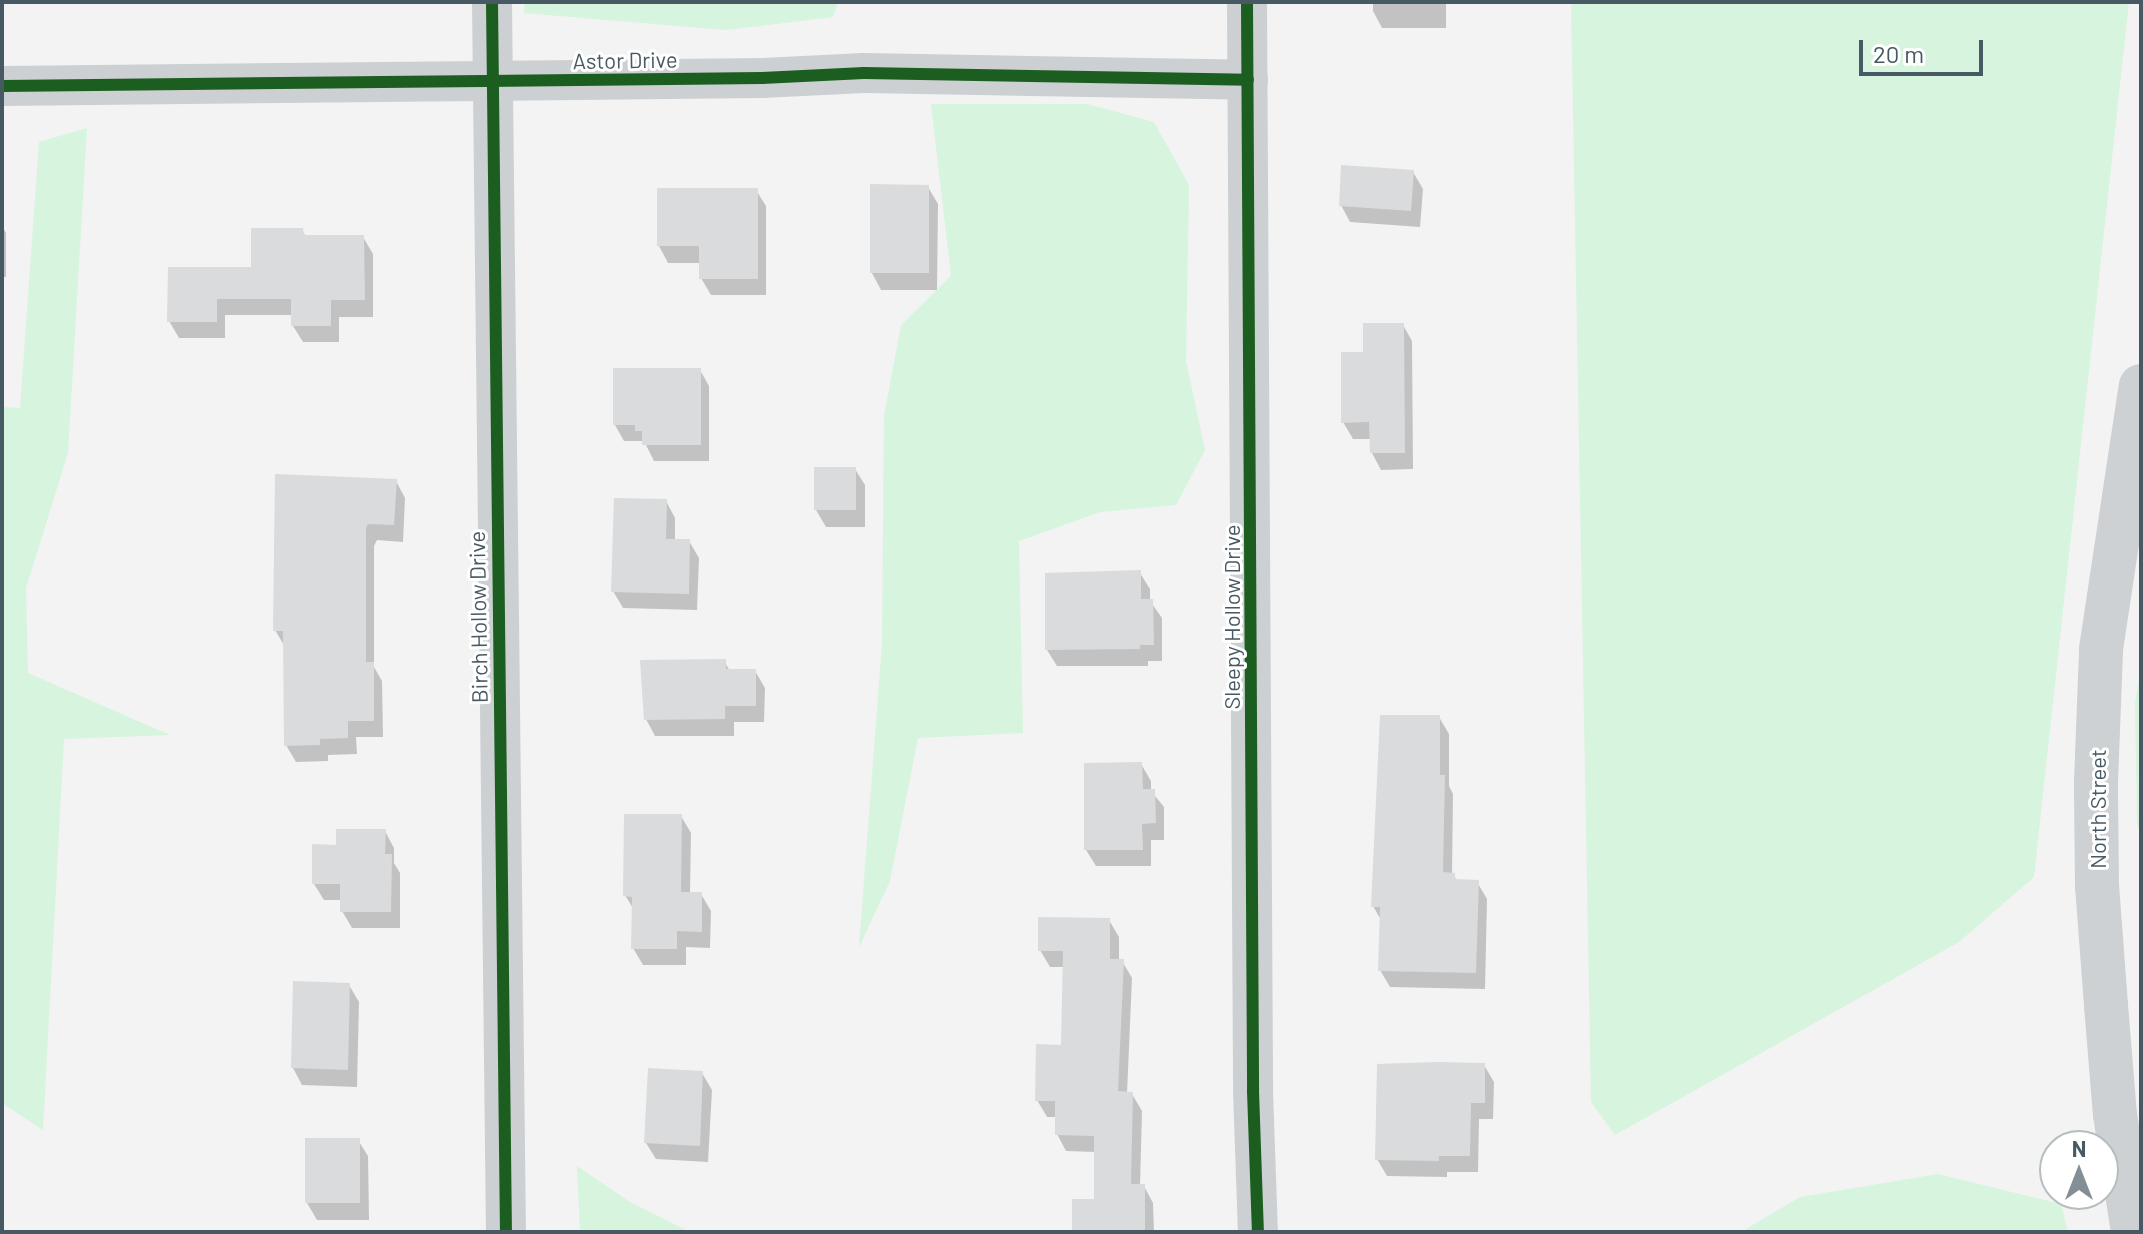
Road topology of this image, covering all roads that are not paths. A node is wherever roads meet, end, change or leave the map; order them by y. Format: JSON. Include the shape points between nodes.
{"nodes":[{"id":1,"x":492,"y":2,"type":"edge"},
{"id":2,"x":1247,"y":2,"type":"edge"},
{"id":3,"x":492,"y":80,"type":"junction"},
{"id":4,"x":1248,"y":80,"type":"junction"},
{"id":5,"x":2,"y":86,"type":"edge"},
{"id":6,"x":2141,"y":386,"type":"edge"},
{"id":7,"x":506,"y":1232,"type":"edge"},
{"id":8,"x":1258,"y":1232,"type":"edge"},
{"id":9,"x":2133,"y":1232,"type":"edge"}],
"edges":[{"from":1,"to":3,"type":"street","name":"Birch Hollow Drive"},
{"from":2,"to":4,"type":"street","name":"Sleepy Hollow Drive"},
{"from":3,"to":4,"type":"street","name":"Astor Drive","via":[[864,73]]},
{"from":3,"to":5,"type":"street","name":"Astor Drive"},
{"from":3,"to":7,"type":"street","name":"Birch Hollow Drive"},
{"from":4,"to":8,"type":"street","name":"Sleepy Hollow Drive"},
{"from":6,"to":9,"type":"street","name":"North Street","via":[[2101,649],[2096,782],[2097,886],[2115,1115]]}]}
